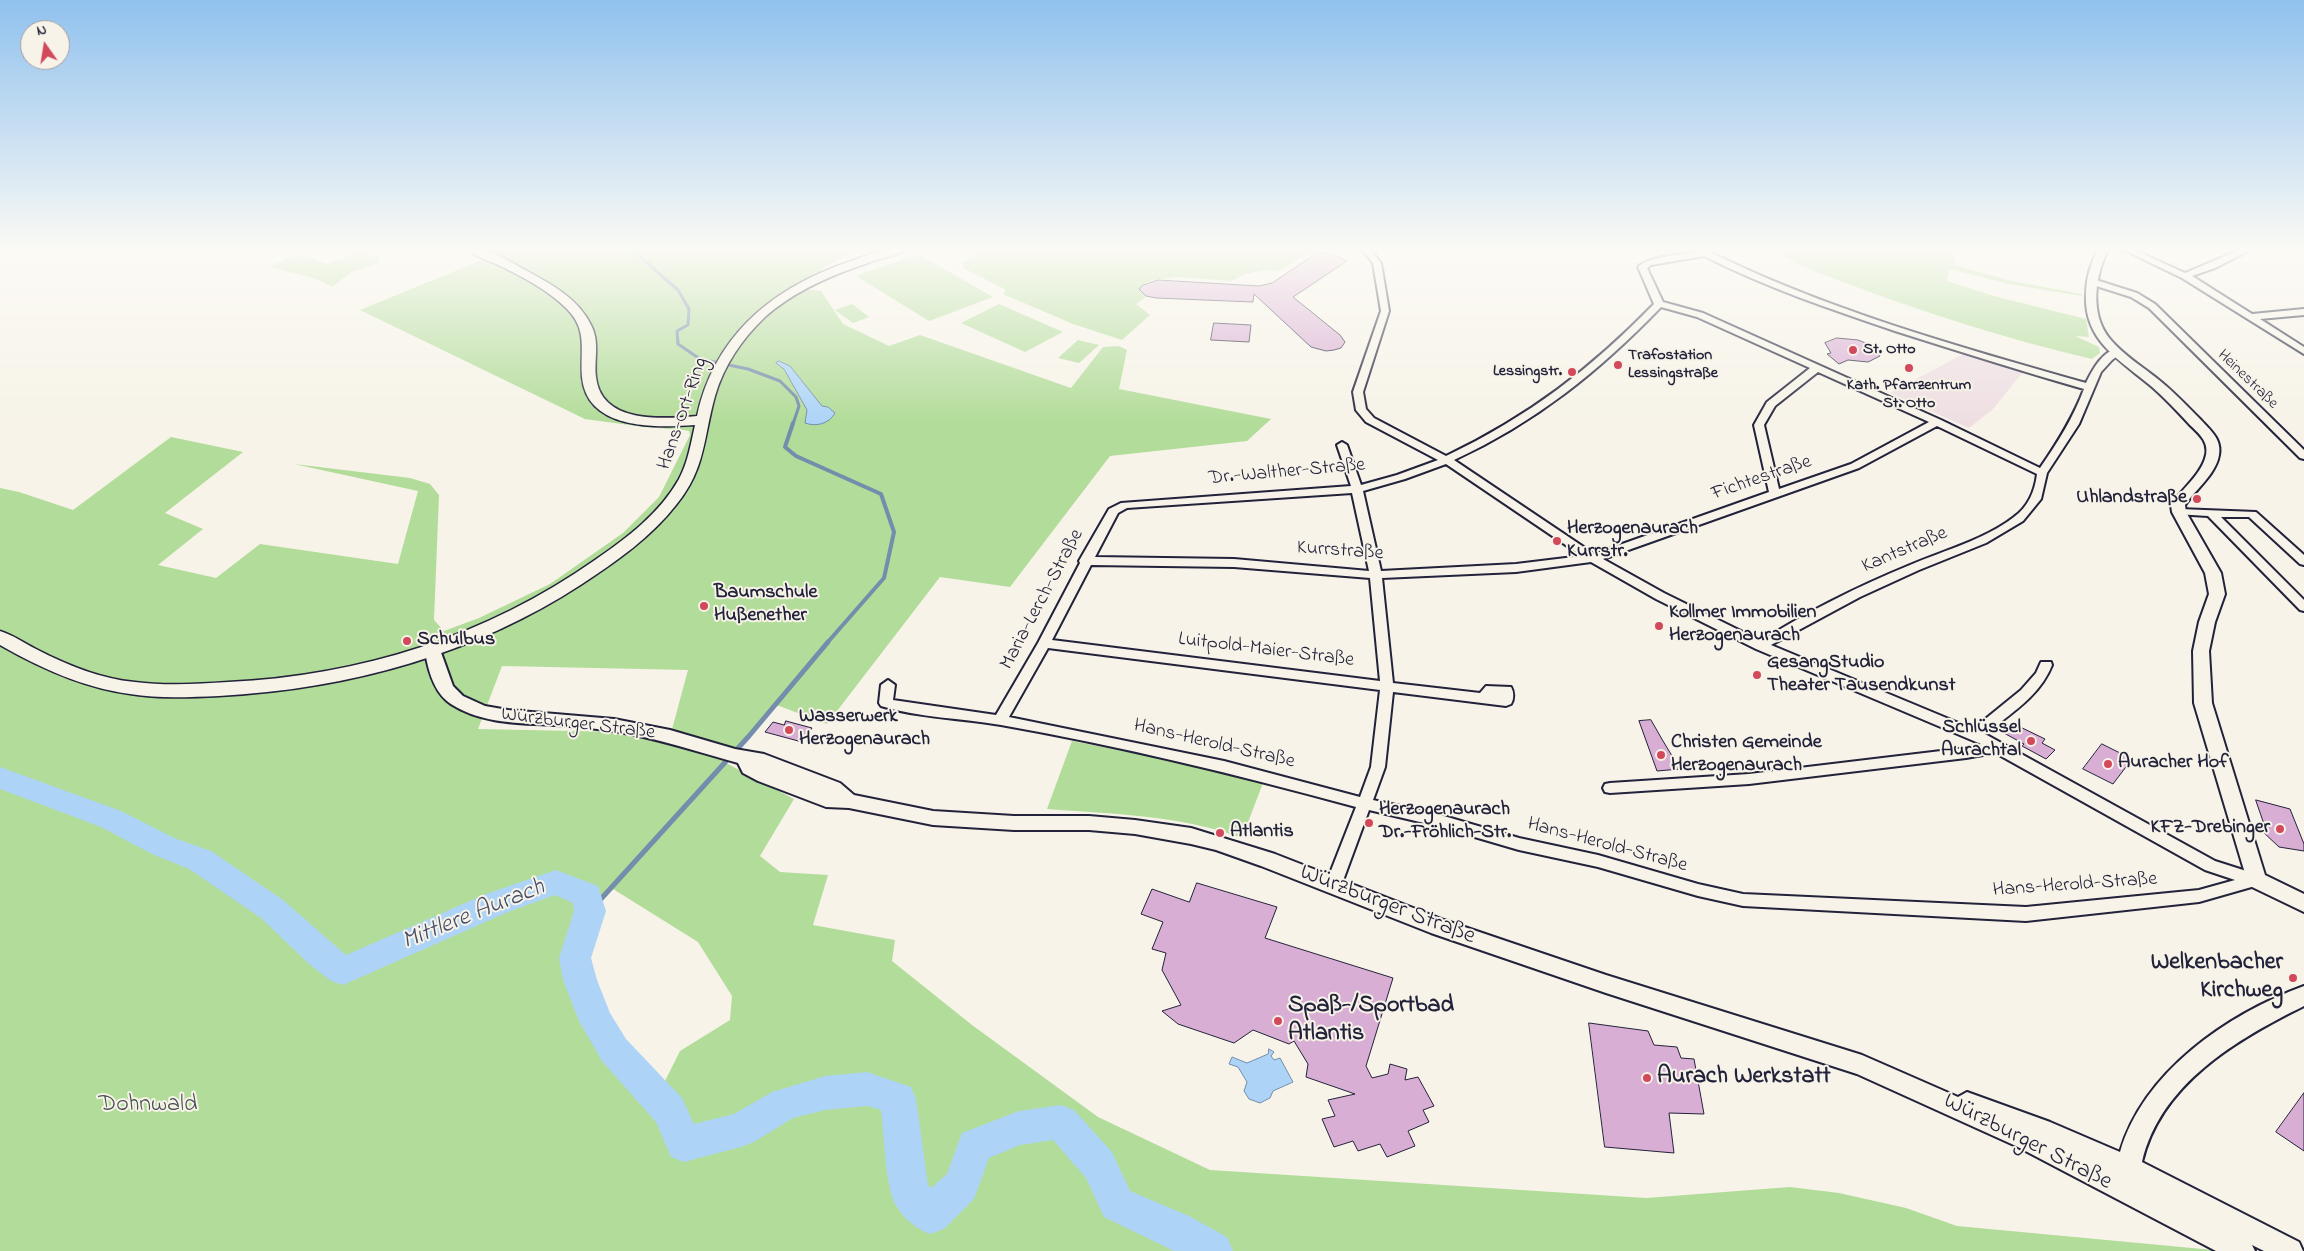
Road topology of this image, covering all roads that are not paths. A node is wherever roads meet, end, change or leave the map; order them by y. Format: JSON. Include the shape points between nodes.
{"nodes":[{"id":1,"x":569,"y":306,"type":"edge"},
{"id":2,"x":771,"y":306,"type":"edge"},
{"id":3,"x":1384,"y":306,"type":"edge"},
{"id":4,"x":1657,"y":306,"type":"edge"},
{"id":5,"x":1668,"y":306,"type":"edge"},
{"id":6,"x":1830,"y":306,"type":"edge"},
{"id":7,"x":2092,"y":306,"type":"edge"},
{"id":8,"x":2152,"y":306,"type":"edge"},
{"id":9,"x":2236,"y":306,"type":"edge"},
{"id":10,"x":2304,"y":312,"type":"edge"},
{"id":11,"x":2254,"y":317,"type":"junction"},
{"id":12,"x":2304,"y":351,"type":"edge"},
{"id":13,"x":2117,"y":352,"type":"junction"},
{"id":14,"x":1817,"y":368,"type":"junction"},
{"id":15,"x":2089,"y":387,"type":"junction"},
{"id":16,"x":702,"y":420,"type":"junction"},
{"id":17,"x":1938,"y":422,"type":"junction"},
{"id":18,"x":1342,"y":445,"type":"dead end"},
{"id":19,"x":2304,"y":456,"type":"edge"},
{"id":20,"x":1448,"y":461,"type":"junction"},
{"id":21,"x":2042,"y":473,"type":"junction"},
{"id":22,"x":1357,"y":489,"type":"junction"},
{"id":23,"x":1775,"y":493,"type":"junction"},
{"id":24,"x":1125,"y":505,"type":"joint"},
{"id":25,"x":2178,"y":512,"type":"junction"},
{"id":26,"x":2212,"y":514,"type":"junction"},
{"id":27,"x":1593,"y":558,"type":"junction"},
{"id":28,"x":1085,"y":561,"type":"junction"},
{"id":29,"x":2304,"y":561,"type":"edge"},
{"id":30,"x":1376,"y":575,"type":"junction"},
{"id":31,"x":2304,"y":607,"type":"edge"},
{"id":32,"x":0,"y":637,"type":"edge"},
{"id":33,"x":1044,"y":643,"type":"junction"},
{"id":34,"x":1761,"y":646,"type":"junction"},
{"id":35,"x":432,"y":650,"type":"junction"},
{"id":36,"x":2046,"y":665,"type":"dead end"},
{"id":37,"x":888,"y":685,"type":"dead end"},
{"id":38,"x":1387,"y":687,"type":"junction"},
{"id":39,"x":1482,"y":698,"type":"dead end"},
{"id":40,"x":1000,"y":720,"type":"junction"},
{"id":41,"x":1975,"y":735,"type":"junction"},
{"id":42,"x":1991,"y":744,"type":"junction"},
{"id":43,"x":1610,"y":788,"type":"dead end"},
{"id":44,"x":1363,"y":803,"type":"junction"},
{"id":45,"x":2256,"y":880,"type":"junction"},
{"id":46,"x":1333,"y":886,"type":"junction"},
{"id":47,"x":2304,"y":904,"type":"edge"},
{"id":48,"x":2304,"y":996,"type":"edge"},
{"id":49,"x":1910,"y":1085,"type":"joint"},
{"id":50,"x":2126,"y":1180,"type":"junction"},
{"id":51,"x":2242,"y":1251,"type":"edge"},
{"id":52,"x":2290,"y":1251,"type":"edge"}],
"edges":[{"from":1,"to":16,"type":"main road","via":[[580,317],[590,338],[589,376],[597,402],[610,412],[627,418],[652,422]]},
{"from":2,"to":16,"type":"main road","name":"Hans-Ort-Ring","via":[[732,344],[711,386]]},
{"from":3,"to":20,"type":"street","via":[[1358,392],[1361,410],[1370,420]]},
{"from":4,"to":20,"type":"street","name":"Dr.-Walther-Straße","via":[[1547,404],[1499,436]]},
{"from":5,"to":14,"type":"street","via":[[1700,315]]},
{"from":6,"to":15,"type":"street","via":[[2009,365]]},
{"from":7,"to":13,"type":"street","via":[[2100,335]]},
{"from":8,"to":19,"type":"street","name":"Heinestraße"},
{"from":9,"to":11,"type":"street"},
{"from":10,"to":11,"type":"street"},
{"from":11,"to":12,"type":"street"},
{"from":13,"to":15,"type":"street","name":"Kantstraße","via":[[2105,358]]},
{"from":13,"to":25,"type":"street","via":[[2162,389],[2210,437],[2214,446],[2215,454],[2183,496]]},
{"from":14,"to":17,"type":"street"},
{"from":14,"to":23,"type":"street","via":[[1772,404],[1759,425]]},
{"from":15,"to":21,"type":"street","name":"Kantstraße","via":[[2078,417]]},
{"from":16,"to":35,"type":"main road","name":"Hans-Ort-Ring","via":[[695,460],[684,482],[661,513],[622,549],[541,604]]},
{"from":17,"to":21,"type":"street"},
{"from":17,"to":23,"type":"street","name":"Fichtestraße","via":[[1855,466]]},
{"from":18,"to":22,"type":"street"},
{"from":20,"to":22,"type":"street","name":"Dr.-Walther-Straße"},
{"from":20,"to":27,"type":"street"},
{"from":21,"to":34,"type":"street","name":"Kantstraße","via":[[2042,487],[2032,504],[2019,518],[1994,534],[1862,590]]},
{"from":22,"to":24,"type":"street","name":"Dr.-Walther-Straße"},
{"from":22,"to":30,"type":"street"},
{"from":23,"to":27,"type":"street","name":"Fichtestraße"},
{"from":24,"to":28,"type":"street","name":"Maria-Lerch-Straße","via":[[1113,511]]},
{"from":25,"to":26,"type":"street"},
{"from":25,"to":45,"type":"street","via":[[2213,573],[2217,594],[2201,651],[2203,703]]},
{"from":26,"to":29,"type":"street","via":[[2252,514]]},
{"from":26,"to":31,"type":"street"},
{"from":27,"to":30,"type":"street","name":"Kurrstraße","via":[[1516,568]]},
{"from":27,"to":34,"type":"street","via":[[1660,596]]},
{"from":28,"to":30,"type":"street","name":"Kurrstraße","via":[[1234,563]]},
{"from":28,"to":33,"type":"street","name":"Maria-Lerch-Straße"},
{"from":30,"to":38,"type":"street"},
{"from":32,"to":35,"type":"main road","name":"Hans-Ort-Ring","via":[[32,656],[76,675],[125,688],[180,690],[232,690],[314,680],[356,673]]},
{"from":33,"to":38,"type":"street","name":"Luitpold-Maier-Straße"},
{"from":33,"to":40,"type":"street","name":"Maria-Lerch-Straße"},
{"from":34,"to":41,"type":"street"},
{"from":35,"to":46,"type":"street","name":"Würzburger Straße","via":[[437,672],[455,699],[495,716],[561,719],[677,738],[745,760],[749,768],[764,776],[822,799],[849,801],[933,818],[1090,823],[1161,830],[1217,843]]},
{"from":36,"to":41,"type":"street","via":[[2044,674],[2034,686]]},
{"from":37,"to":40,"type":"street","name":"Hans-Herold-Straße","via":[[886,702]]},
{"from":38,"to":39,"type":"street","name":"Luitpold-Maier-Straße"},
{"from":38,"to":44,"type":"street","via":[[1378,767]]},
{"from":40,"to":44,"type":"street","name":"Hans-Herold-Straße","via":[[1224,766]]},
{"from":41,"to":42,"type":"street"},
{"from":42,"to":43,"type":"street","via":[[1983,750],[1966,753],[1748,779]]},
{"from":42,"to":45,"type":"street","via":[[2210,866]]},
{"from":44,"to":45,"type":"street","name":"Hans-Herold-Straße","via":[[1743,900],[2026,914],[2199,896]]},
{"from":44,"to":46,"type":"street"},
{"from":45,"to":47,"type":"street"},
{"from":46,"to":49,"type":"street","name":"Würzburger Straße","via":[[1447,930],[1862,1065]]},
{"from":48,"to":50,"type":"street","name":"Würzburger Straße","via":[[2246,1025],[2178,1077],[2150,1109],[2136,1136]]},
{"from":49,"to":50,"type":"street","name":"Würzburger Straße","via":[[2024,1138]]},
{"from":50,"to":51,"type":"street"},
{"from":50,"to":52,"type":"street"}]}
